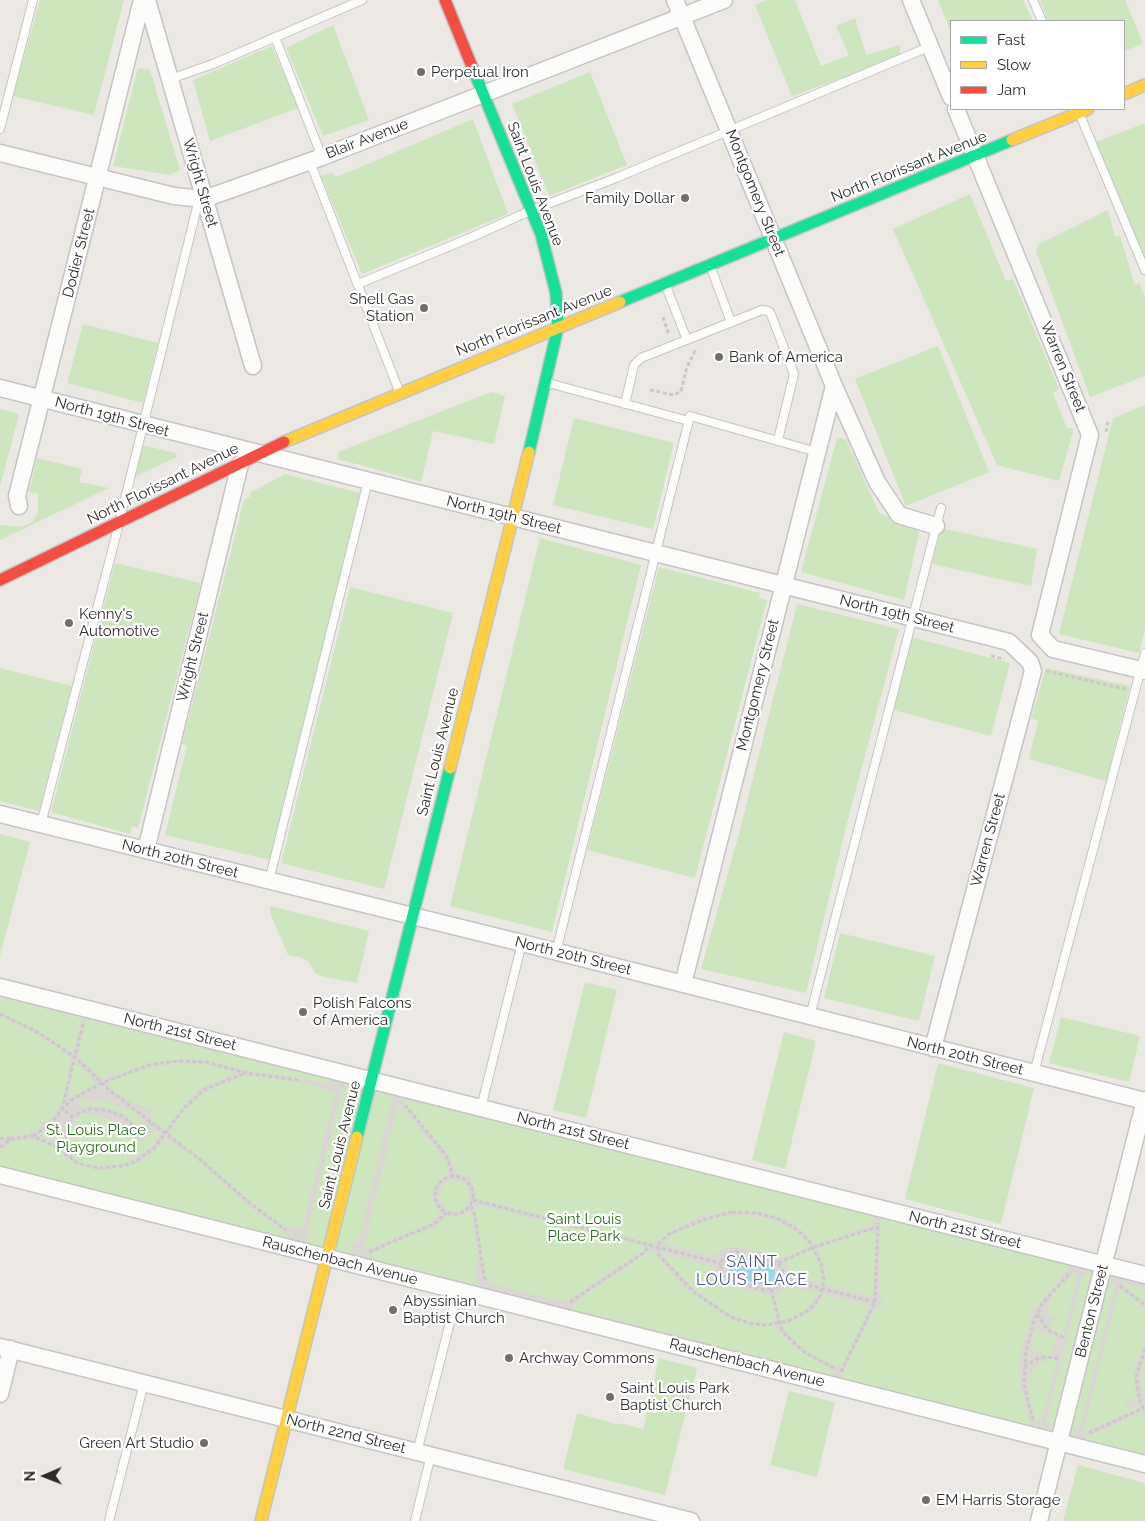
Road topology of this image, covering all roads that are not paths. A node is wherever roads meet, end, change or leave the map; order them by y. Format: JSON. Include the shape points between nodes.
{"nodes":[{"id":1,"x":33,"y":0,"type":"edge"},
{"id":2,"x":142,"y":0,"type":"edge"},
{"id":3,"x":147,"y":0,"type":"edge"},
{"id":4,"x":362,"y":0,"type":"edge"},
{"id":5,"x":445,"y":0,"type":"edge"},
{"id":6,"x":675,"y":0,"type":"edge"},
{"id":7,"x":724,"y":0,"type":"edge"},
{"id":8,"x":911,"y":0,"type":"edge"},
{"id":9,"x":1033,"y":0,"type":"edge"},
{"id":10,"x":682,"y":17,"type":"junction"},
{"id":11,"x":1042,"y":20,"type":"edge"},
{"id":12,"x":275,"y":37,"type":"junction"},
{"id":13,"x":930,"y":46,"type":"junction"},
{"id":14,"x":170,"y":79,"type":"junction"},
{"id":15,"x":1145,"y":85,"type":"edge"},
{"id":16,"x":484,"y":94,"type":"junction"},
{"id":17,"x":1125,"y":94,"type":"edge"},
{"id":18,"x":950,"y":95,"type":"edge"},
{"id":19,"x":956,"y":110,"type":"edge"},
{"id":20,"x":1082,"y":110,"type":"edge"},
{"id":21,"x":0,"y":129,"type":"edge"},
{"id":22,"x":729,"y":131,"type":"junction"},
{"id":23,"x":0,"y":154,"type":"edge"},
{"id":24,"x":975,"y":156,"type":"junction"},
{"id":25,"x":316,"y":159,"type":"junction"},
{"id":26,"x":98,"y":178,"type":"junction"},
{"id":27,"x":202,"y":199,"type":"junction"},
{"id":28,"x":532,"y":210,"type":"junction"},
{"id":29,"x":774,"y":239,"type":"junction"},
{"id":30,"x":710,"y":265,"type":"junction"},
{"id":31,"x":1145,"y":270,"type":"edge"},
{"id":32,"x":665,"y":283,"type":"junction"},
{"id":33,"x":358,"y":284,"type":"junction"},
{"id":34,"x":731,"y":322,"type":"junction"},
{"id":35,"x":558,"y":327,"type":"junction"},
{"id":36,"x":686,"y":340,"type":"junction"},
{"id":37,"x":253,"y":366,"type":"dead end"},
{"id":38,"x":546,"y":382,"type":"junction"},
{"id":39,"x":834,"y":386,"type":"junction"},
{"id":40,"x":0,"y":388,"type":"edge"},
{"id":41,"x":399,"y":392,"type":"junction"},
{"id":42,"x":42,"y":398,"type":"junction"},
{"id":43,"x":625,"y":404,"type":"junction"},
{"id":44,"x":689,"y":421,"type":"junction"},
{"id":45,"x":144,"y":425,"type":"junction"},
{"id":46,"x":778,"y":440,"type":"junction"},
{"id":47,"x":817,"y":452,"type":"junction"},
{"id":48,"x":260,"y":454,"type":"junction"},
{"id":49,"x":240,"y":464,"type":"junction"},
{"id":50,"x":368,"y":481,"type":"junction"},
{"id":51,"x":19,"y":506,"type":"dead end"},
{"id":52,"x":941,"y":508,"type":"dead end"},
{"id":53,"x":513,"y":518,"type":"junction"},
{"id":54,"x":119,"y":522,"type":"junction"},
{"id":55,"x":936,"y":526,"type":"junction"},
{"id":56,"x":655,"y":553,"type":"junction"},
{"id":57,"x":0,"y":580,"type":"edge"},
{"id":58,"x":783,"y":585,"type":"junction"},
{"id":59,"x":912,"y":618,"type":"junction"},
{"id":60,"x":1009,"y":642,"type":"joint"},
{"id":61,"x":1145,"y":653,"type":"edge"},
{"id":62,"x":1143,"y":670,"type":"edge"},
{"id":63,"x":0,"y":814,"type":"edge"},
{"id":64,"x":41,"y":824,"type":"junction"},
{"id":65,"x":146,"y":850,"type":"junction"},
{"id":66,"x":269,"y":881,"type":"junction"},
{"id":67,"x":412,"y":917,"type":"junction"},
{"id":68,"x":522,"y":943,"type":"junction"},
{"id":69,"x":556,"y":952,"type":"junction"},
{"id":70,"x":683,"y":984,"type":"junction"},
{"id":71,"x":0,"y":987,"type":"edge"},
{"id":72,"x":810,"y":1016,"type":"junction"},
{"id":73,"x":933,"y":1048,"type":"junction"},
{"id":74,"x":1034,"y":1073,"type":"junction"},
{"id":75,"x":371,"y":1080,"type":"junction"},
{"id":76,"x":1145,"y":1101,"type":"edge"},
{"id":77,"x":481,"y":1108,"type":"junction"},
{"id":78,"x":0,"y":1175,"type":"edge"},
{"id":79,"x":326,"y":1257,"type":"junction"},
{"id":80,"x":1103,"y":1265,"type":"junction"},
{"id":81,"x":1145,"y":1275,"type":"edge"},
{"id":82,"x":458,"y":1291,"type":"junction"},
{"id":83,"x":5,"y":1348,"type":"edge"},
{"id":84,"x":144,"y":1383,"type":"junction"},
{"id":85,"x":0,"y":1394,"type":"edge"},
{"id":86,"x":286,"y":1419,"type":"junction"},
{"id":87,"x":1059,"y":1442,"type":"junction"},
{"id":88,"x":424,"y":1454,"type":"junction"},
{"id":89,"x":1145,"y":1464,"type":"edge"},
{"id":90,"x":109,"y":1521,"type":"edge"},
{"id":91,"x":261,"y":1521,"type":"edge"},
{"id":92,"x":414,"y":1521,"type":"edge"},
{"id":93,"x":691,"y":1521,"type":"edge"},
{"id":94,"x":1039,"y":1521,"type":"edge"}],
"edges":[{"from":1,"to":21,"type":"lane"},
{"from":2,"to":26,"type":"street","name":"Dodier Street"},
{"from":3,"to":14,"type":"street","name":"Wright Street"},
{"from":4,"to":12,"type":"lane"},
{"from":5,"to":16,"type":"street","name":"Saint Louis Avenue"},
{"from":6,"to":10,"type":"street","name":"Montgomery Street"},
{"from":7,"to":10,"type":"street","name":"Blair Avenue"},
{"from":8,"to":13,"type":"street"},
{"from":9,"to":11,"type":"lane"},
{"from":10,"to":16,"type":"street","name":"Blair Avenue"},
{"from":10,"to":22,"type":"street","name":"Montgomery Street"},
{"from":12,"to":14,"type":"lane"},
{"from":12,"to":25,"type":"lane"},
{"from":13,"to":18,"type":"street"},
{"from":13,"to":22,"type":"lane"},
{"from":14,"to":27,"type":"street","name":"Wright Street"},
{"from":15,"to":17,"type":"street"},
{"from":16,"to":25,"type":"street","name":"Blair Avenue"},
{"from":16,"to":28,"type":"street","name":"Saint Louis Avenue"},
{"from":19,"to":24,"type":"street","name":"Warren Street"},
{"from":20,"to":24,"type":"street","name":"North Florissant Avenue"},
{"from":20,"to":31,"type":"lane"},
{"from":22,"to":28,"type":"lane"},
{"from":22,"to":29,"type":"street","name":"Montgomery Street"},
{"from":23,"to":26,"type":"street","name":"Blair Avenue"},
{"from":24,"to":29,"type":"street","name":"North Florissant Avenue"},
{"from":24,"to":62,"type":"street","name":"Warren Street","via":[[1090,435],[1040,635],[1053,649]]},
{"from":25,"to":27,"type":"street","name":"Blair Avenue"},
{"from":25,"to":33,"type":"lane"},
{"from":26,"to":27,"type":"street","name":"Blair Avenue","via":[[174,196]]},
{"from":26,"to":42,"type":"street","name":"Dodier Street"},
{"from":27,"to":37,"type":"street","name":"Wright Street"},
{"from":27,"to":45,"type":"lane"},
{"from":28,"to":33,"type":"lane"},
{"from":28,"to":35,"type":"street","name":"Saint Louis Avenue","via":[[556,293]]},
{"from":29,"to":30,"type":"street","name":"North Florissant Avenue"},
{"from":29,"to":39,"type":"street","name":"Montgomery Street"},
{"from":30,"to":32,"type":"street","name":"North Florissant Avenue"},
{"from":30,"to":34,"type":"lane"},
{"from":32,"to":35,"type":"street","name":"North Florissant Avenue"},
{"from":32,"to":36,"type":"lane"},
{"from":33,"to":41,"type":"lane"},
{"from":34,"to":36,"type":"lane"},
{"from":34,"to":46,"type":"lane","via":[[762,310],[770,312],[794,374]]},
{"from":35,"to":38,"type":"street","name":"Saint Louis Avenue"},
{"from":35,"to":41,"type":"street","name":"North Florissant Avenue"},
{"from":36,"to":43,"type":"lane","via":[[636,362]]},
{"from":38,"to":43,"type":"lane"},
{"from":38,"to":53,"type":"street","name":"Saint Louis Avenue"},
{"from":39,"to":47,"type":"street","name":"Montgomery Street"},
{"from":39,"to":55,"type":"street","name":"Montgomery Street","via":[[877,482],[894,509],[904,517]]},
{"from":40,"to":42,"type":"street","name":"North 19th Street"},
{"from":41,"to":48,"type":"street","name":"North Florissant Avenue"},
{"from":42,"to":45,"type":"street","name":"North 19th Street"},
{"from":42,"to":51,"type":"street","name":"Dodier Street","via":[[17,496]]},
{"from":43,"to":44,"type":"lane"},
{"from":44,"to":46,"type":"lane","via":[[690,416]]},
{"from":44,"to":56,"type":"lane"},
{"from":45,"to":48,"type":"street","name":"North 19th Street"},
{"from":45,"to":54,"type":"lane"},
{"from":46,"to":47,"type":"lane"},
{"from":47,"to":58,"type":"street","name":"Montgomery Street"},
{"from":48,"to":49,"type":"street","name":"North Florissant Avenue"},
{"from":48,"to":50,"type":"street","name":"North 19th Street"},
{"from":49,"to":54,"type":"street","name":"North Florissant Avenue"},
{"from":49,"to":65,"type":"street","name":"Wright Street"},
{"from":50,"to":53,"type":"street","name":"North 19th Street"},
{"from":50,"to":66,"type":"lane"},
{"from":52,"to":55,"type":"lane"},
{"from":53,"to":56,"type":"street","name":"North 19th Street"},
{"from":53,"to":67,"type":"street","name":"Saint Louis Avenue"},
{"from":54,"to":57,"type":"street","name":"North Florissant Avenue"},
{"from":54,"to":64,"type":"lane"},
{"from":55,"to":59,"type":"lane"},
{"from":56,"to":58,"type":"street","name":"North 19th Street"},
{"from":56,"to":69,"type":"lane"},
{"from":58,"to":59,"type":"street","name":"North 19th Street"},
{"from":58,"to":70,"type":"street","name":"Montgomery Street"},
{"from":59,"to":60,"type":"street","name":"North 19th Street"},
{"from":59,"to":72,"type":"lane"},
{"from":60,"to":73,"type":"street","name":"Warren Street","via":[[1030,662],[1033,671]]},
{"from":61,"to":62,"type":"lane"},
{"from":62,"to":74,"type":"lane"},
{"from":63,"to":64,"type":"street","name":"North 20th Street"},
{"from":64,"to":65,"type":"street","name":"North 20th Street"},
{"from":65,"to":66,"type":"street","name":"North 20th Street"},
{"from":66,"to":67,"type":"street","name":"North 20th Street"},
{"from":67,"to":68,"type":"street","name":"North 20th Street"},
{"from":67,"to":75,"type":"street","name":"Saint Louis Avenue"},
{"from":68,"to":69,"type":"street","name":"North 20th Street"},
{"from":68,"to":77,"type":"lane"},
{"from":69,"to":70,"type":"street","name":"North 20th Street"},
{"from":70,"to":72,"type":"street","name":"North 20th Street"},
{"from":71,"to":75,"type":"street","name":"North 21st Street"},
{"from":72,"to":73,"type":"street","name":"North 20th Street"},
{"from":73,"to":74,"type":"street","name":"North 20th Street"},
{"from":74,"to":76,"type":"street","name":"North 20th Street"},
{"from":75,"to":77,"type":"street","name":"North 21st Street"},
{"from":75,"to":79,"type":"street","name":"Saint Louis Avenue"},
{"from":76,"to":80,"type":"street","name":"Benton Street"},
{"from":77,"to":80,"type":"street","name":"North 21st Street"},
{"from":78,"to":79,"type":"street","name":"Rauschenbach Avenue"},
{"from":79,"to":82,"type":"street","name":"Rauschenbach Avenue"},
{"from":79,"to":86,"type":"street","name":"Saint Louis Avenue"},
{"from":80,"to":81,"type":"street","name":"North 21st Street"},
{"from":80,"to":87,"type":"street","name":"Benton Street"},
{"from":82,"to":87,"type":"street","name":"Rauschenbach Avenue"},
{"from":82,"to":88,"type":"lane"},
{"from":83,"to":84,"type":"street","name":"North 22nd Street"},
{"from":83,"to":85,"type":"street"},
{"from":84,"to":86,"type":"street","name":"North 22nd Street"},
{"from":84,"to":90,"type":"lane"},
{"from":86,"to":88,"type":"street","name":"North 22nd Street"},
{"from":86,"to":91,"type":"street","name":"Saint Louis Avenue"},
{"from":87,"to":89,"type":"street","name":"Rauschenbach Avenue"},
{"from":87,"to":94,"type":"street","name":"Benton Street"},
{"from":88,"to":92,"type":"lane"},
{"from":88,"to":93,"type":"street","name":"North 22nd Street"}]}
